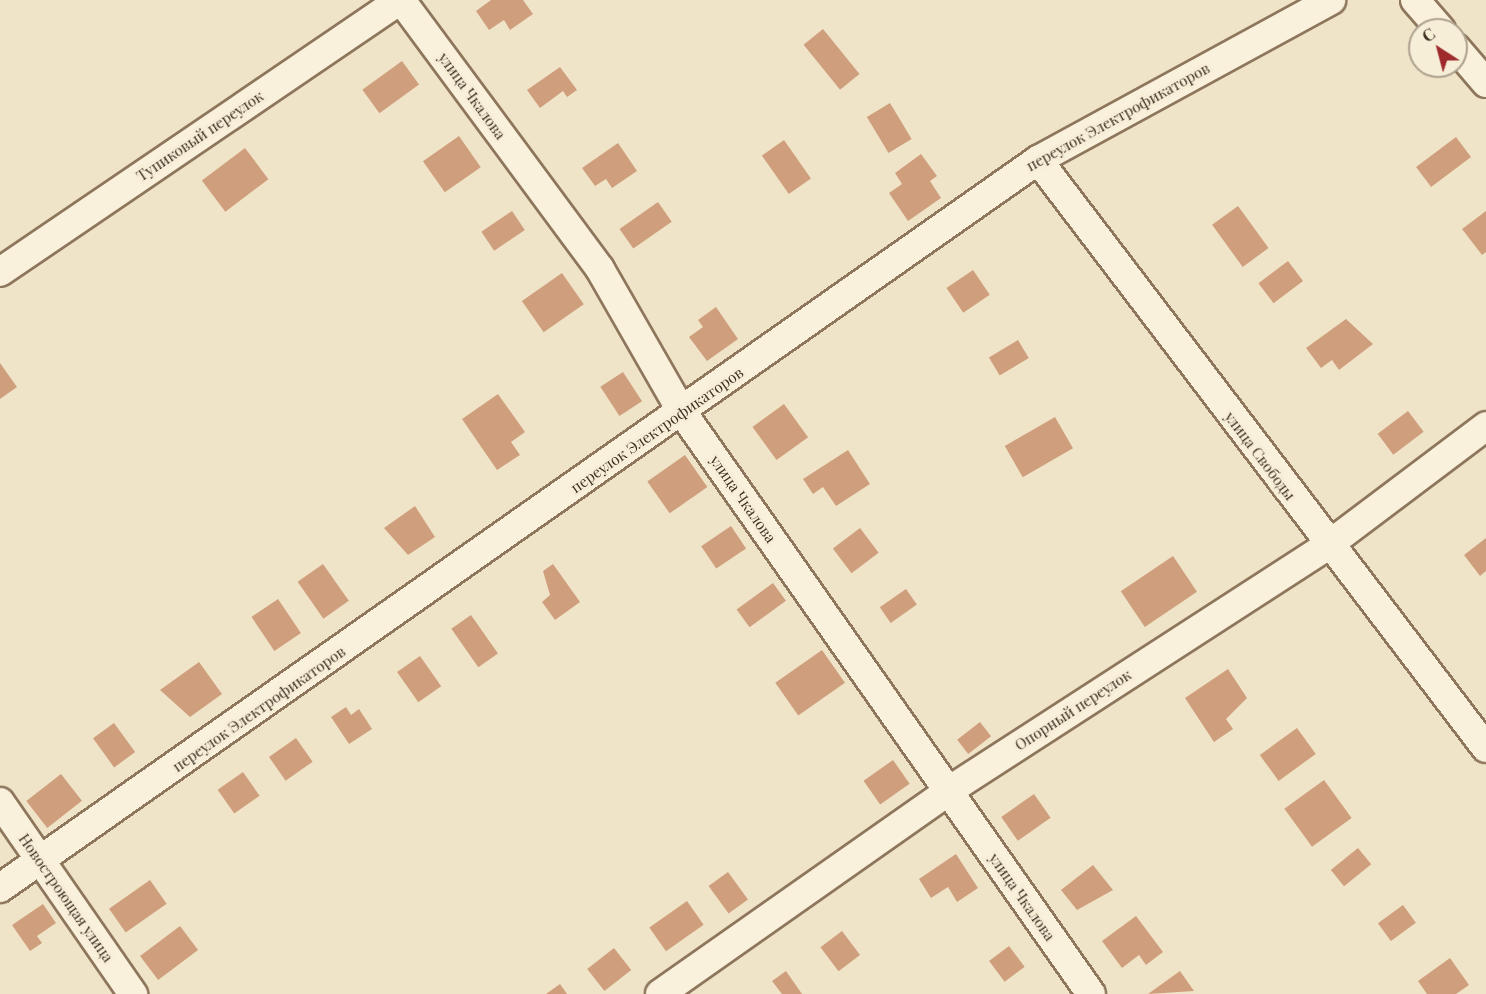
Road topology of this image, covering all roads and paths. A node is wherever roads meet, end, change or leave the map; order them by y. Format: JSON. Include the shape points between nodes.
{"nodes":[{"id":1,"x":401,"y":0,"type":"edge"},
{"id":2,"x":1331,"y":0,"type":"edge"},
{"id":3,"x":1415,"y":0,"type":"edge"},
{"id":4,"x":1431,"y":18,"type":"edge"},
{"id":5,"x":1468,"y":62,"type":"edge"},
{"id":6,"x":1486,"y":82,"type":"edge"},
{"id":7,"x":1038,"y":160,"type":"junction"},
{"id":8,"x":0,"y":272,"type":"edge"},
{"id":9,"x":682,"y":412,"type":"junction"},
{"id":10,"x":1486,"y":426,"type":"edge"},
{"id":11,"x":1327,"y":546,"type":"junction"},
{"id":12,"x":1486,"y":748,"type":"edge"},
{"id":13,"x":947,"y":792,"type":"junction"},
{"id":14,"x":0,"y":801,"type":"edge"},
{"id":15,"x":41,"y":861,"type":"junction"},
{"id":16,"x":0,"y":888,"type":"edge"},
{"id":17,"x":133,"y":994,"type":"edge"},
{"id":18,"x":660,"y":994,"type":"edge"},
{"id":19,"x":1091,"y":994,"type":"edge"}],
"edges":[{"from":1,"to":8,"type":"street","name":"Тупиковый переулок"},
{"from":1,"to":9,"type":"street","name":"улица Чкалова","via":[[600,269]]},
{"from":2,"to":7,"type":"street","name":"переулок Электрофикаторов"},
{"from":3,"to":4,"type":"street"},
{"from":5,"to":6,"type":"street"},
{"from":7,"to":9,"type":"street","name":"переулок Электрофикаторов"},
{"from":7,"to":11,"type":"street","name":"улица Свободы"},
{"from":9,"to":13,"type":"street","name":"улица Чкалова"},
{"from":9,"to":15,"type":"street","name":"переулок Электрофикаторов"},
{"from":10,"to":11,"type":"street","name":"Опорный переулок"},
{"from":11,"to":12,"type":"street","name":"улица Свободы"},
{"from":11,"to":13,"type":"street","name":"Опорный переулок"},
{"from":13,"to":18,"type":"street","name":"Опорный переулок"},
{"from":13,"to":19,"type":"street","name":"улица Чкалова"},
{"from":14,"to":15,"type":"street","name":"Новостроющая улица"},
{"from":15,"to":16,"type":"street","name":"переулок Электрофикаторов"},
{"from":15,"to":17,"type":"street","name":"Новостроющая улица"}]}
